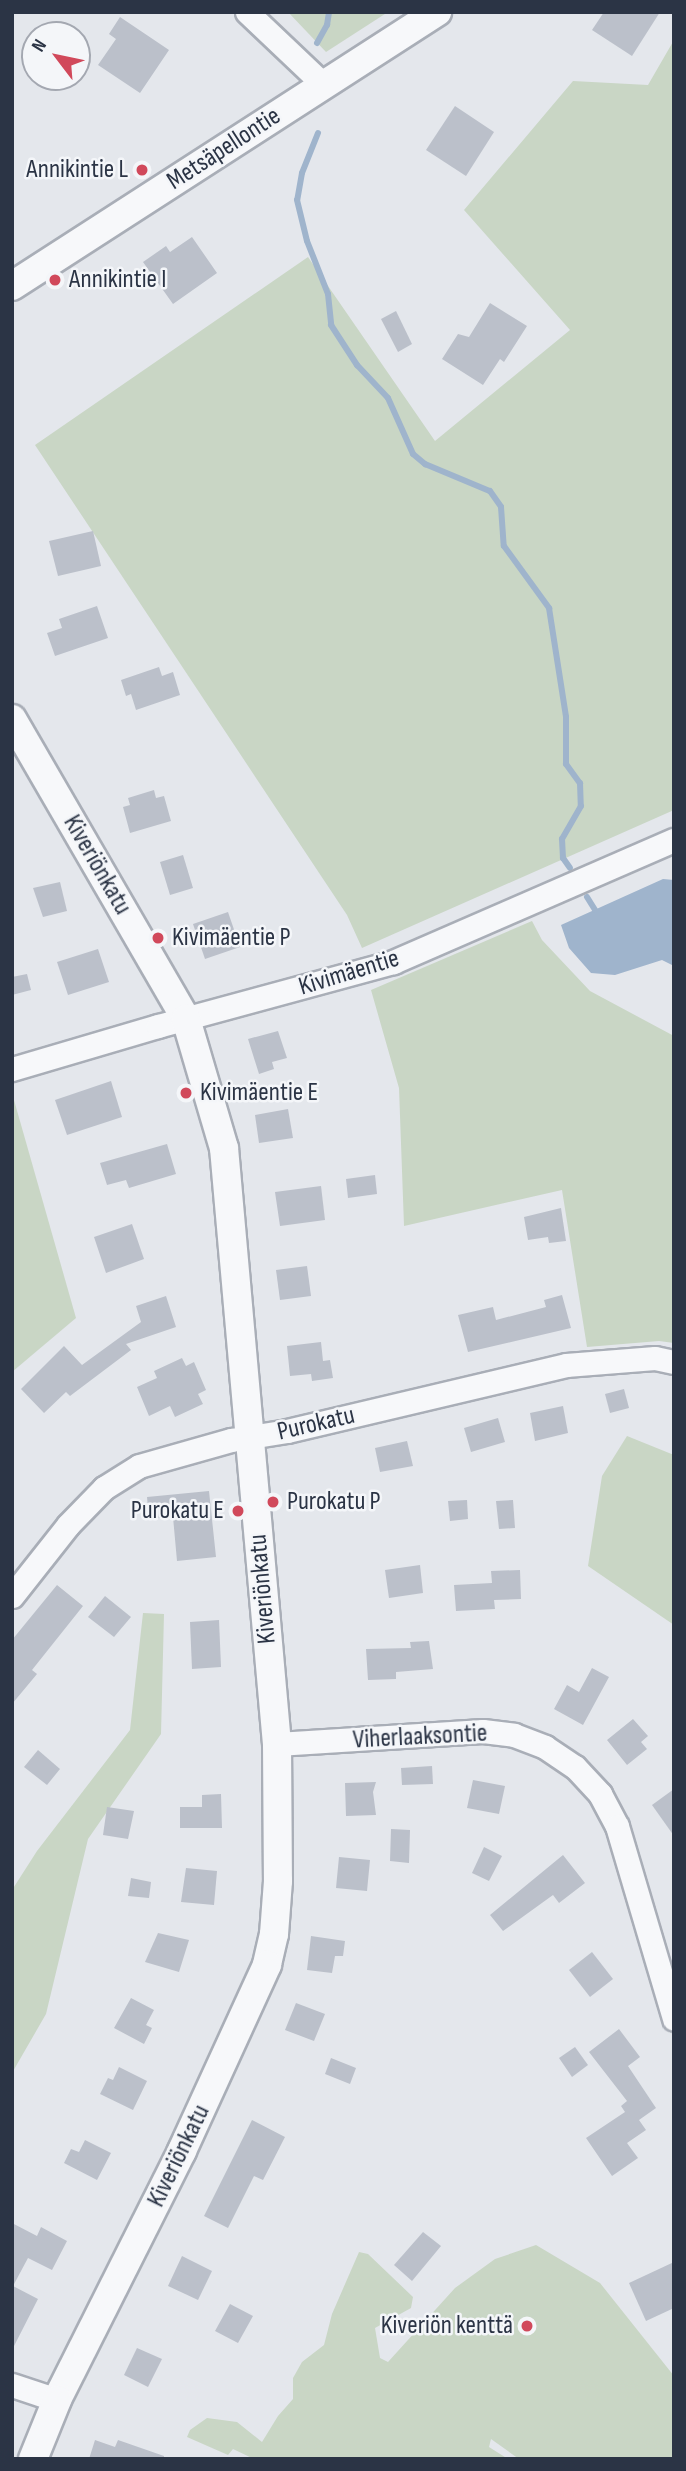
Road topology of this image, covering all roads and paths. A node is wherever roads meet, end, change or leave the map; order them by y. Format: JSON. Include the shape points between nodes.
{"nodes":[{"id":1,"x":247,"y":12,"type":"edge"},
{"id":2,"x":437,"y":12,"type":"edge"},
{"id":3,"x":323,"y":84,"type":"junction"},
{"id":4,"x":12,"y":286,"type":"edge"},
{"id":5,"x":12,"y":719,"type":"edge"},
{"id":6,"x":674,"y":840,"type":"edge"},
{"id":7,"x":187,"y":1019,"type":"junction"},
{"id":8,"x":12,"y":1069,"type":"edge"},
{"id":9,"x":674,"y":1362,"type":"edge"},
{"id":10,"x":249,"y":1438,"type":"junction"},
{"id":11,"x":12,"y":1597,"type":"edge"},
{"id":12,"x":277,"y":1744,"type":"junction"},
{"id":13,"x":674,"y":2019,"type":"edge"},
{"id":14,"x":12,"y":2385,"type":"edge"},
{"id":15,"x":57,"y":2400,"type":"junction"},
{"id":16,"x":33,"y":2459,"type":"edge"}],
"edges":[{"from":1,"to":3,"type":"street"},
{"from":2,"to":3,"type":"street","name":"Metsäpellontie"},
{"from":3,"to":4,"type":"street","name":"Metsäpellontie"},
{"from":5,"to":7,"type":"street","name":"Kiveriönkatu"},
{"from":6,"to":7,"type":"street","name":"Kivimäentie","via":[[393,962]]},
{"from":7,"to":8,"type":"street","name":"Kivimäentie"},
{"from":7,"to":10,"type":"street","name":"Kiveriönkatu","via":[[224,1148]]},
{"from":9,"to":10,"type":"street","name":"Purokatu","via":[[655,1358],[566,1365]]},
{"from":10,"to":11,"type":"street","name":"Purokatu","via":[[139,1466],[104,1488],[68,1525]]},
{"from":10,"to":12,"type":"street","name":"Kiveriönkatu"},
{"from":12,"to":13,"type":"street","name":"Viherlaaksontie","via":[[483,1731],[514,1735],[545,1747],[575,1767],[600,1794],[617,1826]]},
{"from":12,"to":15,"type":"street","name":"Kiveriönkatu","via":[[278,1881],[267,1965],[182,2151]]},
{"from":14,"to":15,"type":"street"},
{"from":15,"to":16,"type":"street","name":"Kiveriönkatu"}]}
